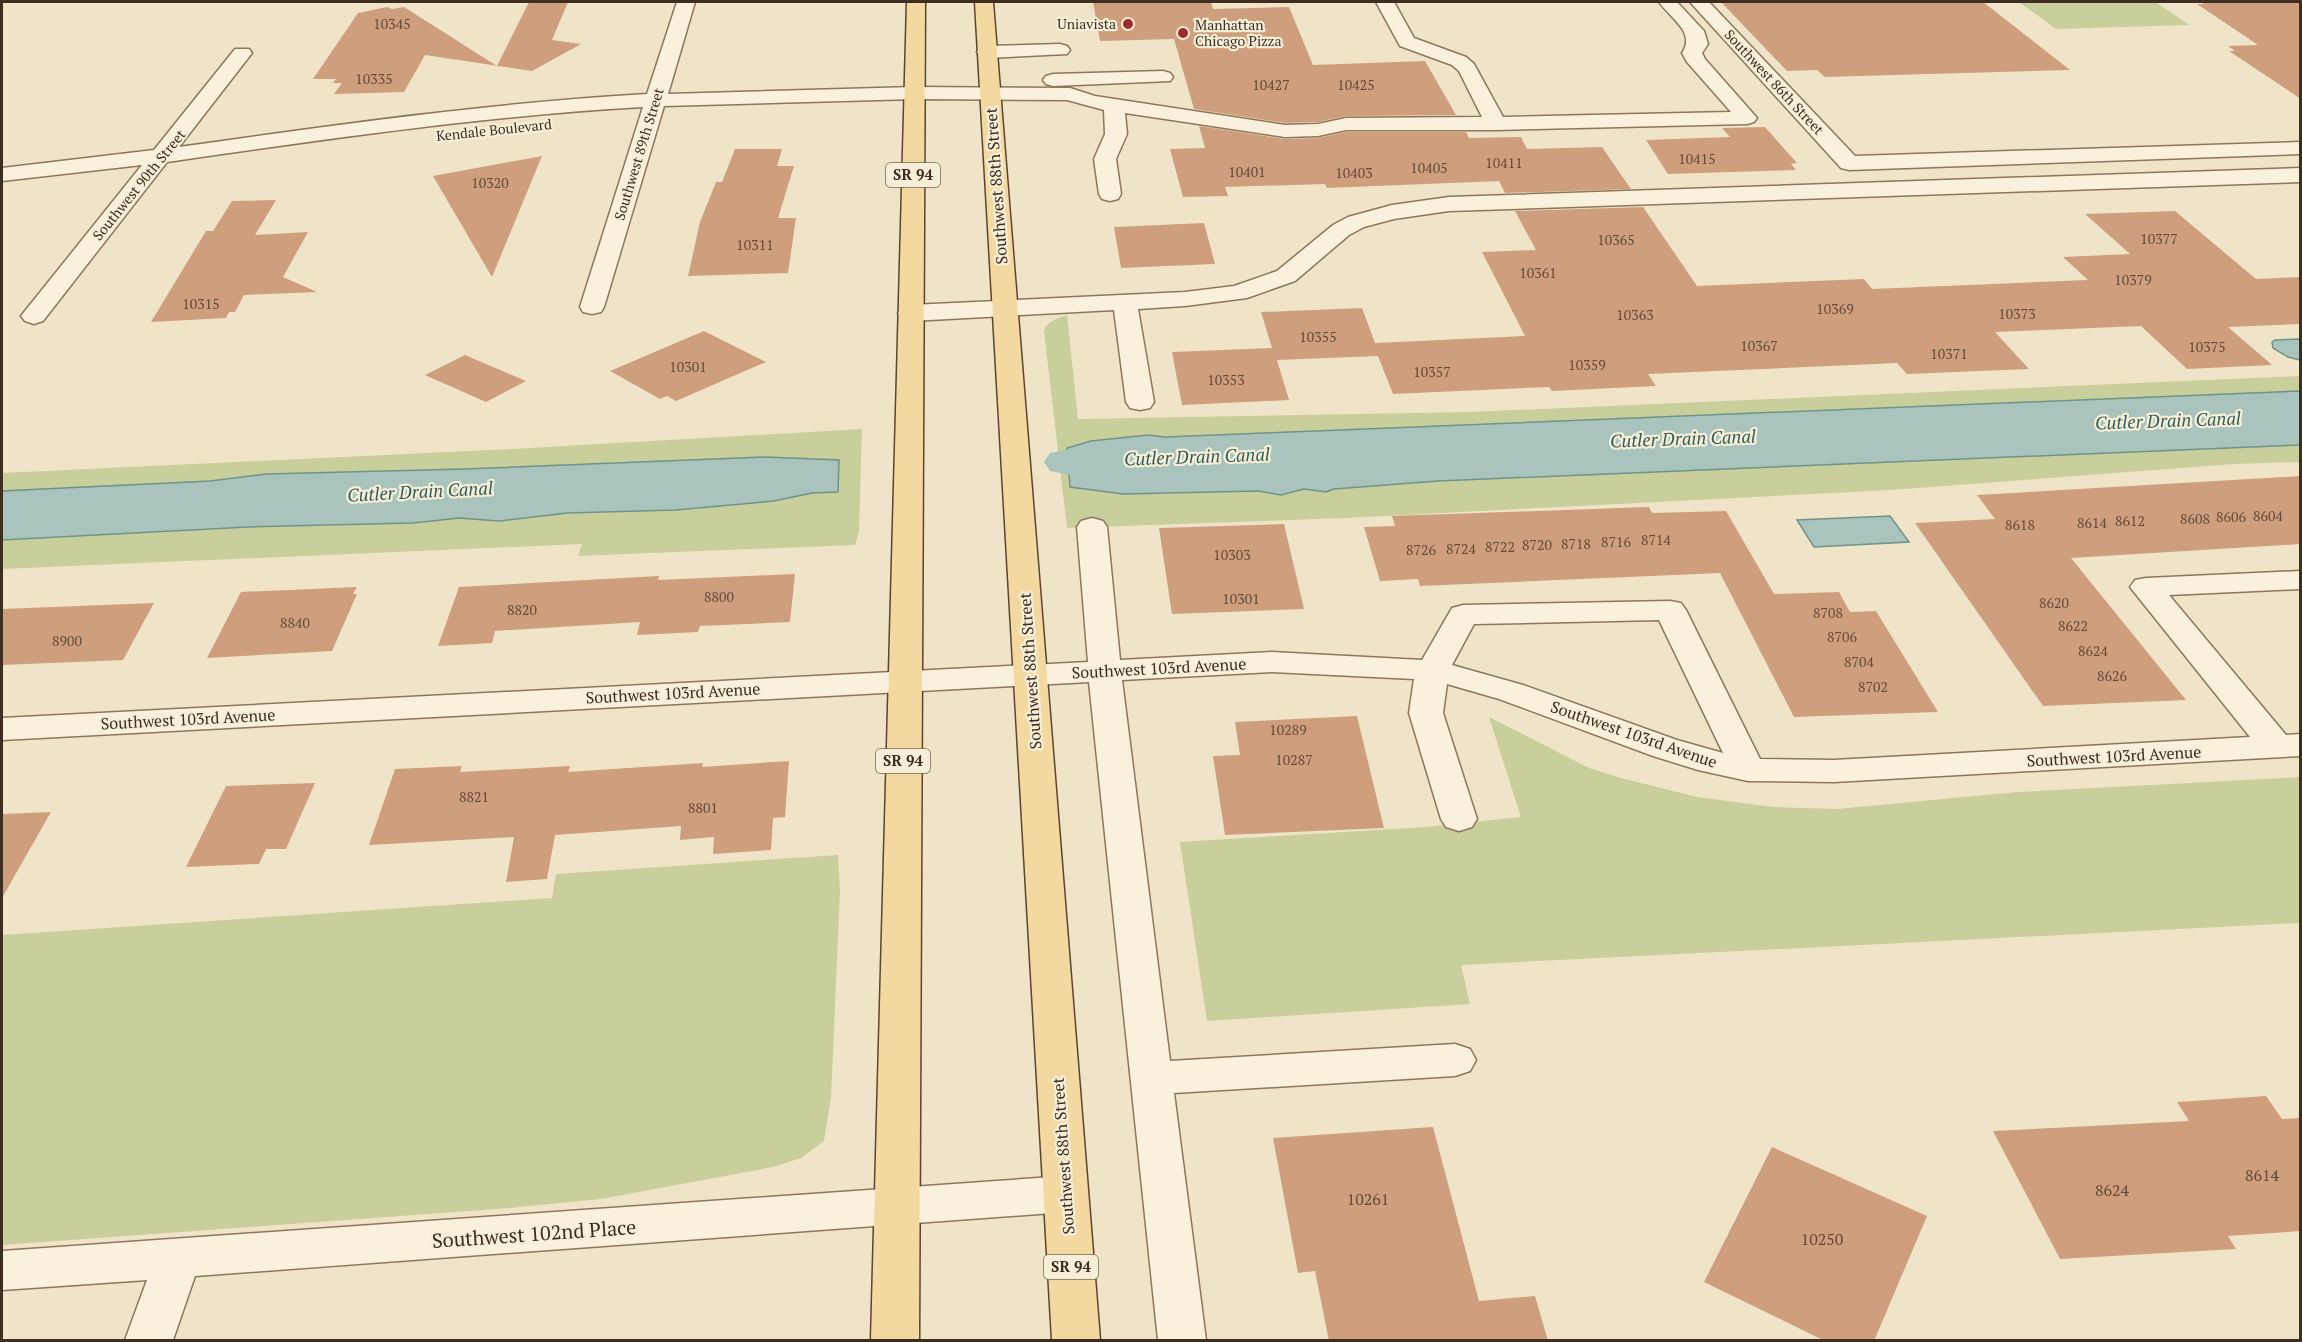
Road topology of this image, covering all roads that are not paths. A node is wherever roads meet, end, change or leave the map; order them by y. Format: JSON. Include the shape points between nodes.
{"nodes":[{"id":1,"x":686,"y":2,"type":"edge"},
{"id":2,"x":916,"y":2,"type":"edge"},
{"id":3,"x":984,"y":2,"type":"edge"},
{"id":4,"x":1385,"y":2,"type":"edge"},
{"id":5,"x":1668,"y":2,"type":"edge"},
{"id":6,"x":1699,"y":2,"type":"edge"},
{"id":7,"x":1060,"y":50,"type":"dead end"},
{"id":8,"x":987,"y":52,"type":"junction"},
{"id":9,"x":242,"y":53,"type":"dead end"},
{"id":10,"x":1162,"y":77,"type":"dead end"},
{"id":11,"x":1086,"y":79,"type":"junction"},
{"id":12,"x":1053,"y":80,"type":"dead end"},
{"id":13,"x":1090,"y":102,"type":"junction"},
{"id":14,"x":915,"y":103,"type":"junction"},
{"id":15,"x":990,"y":103,"type":"junction"},
{"id":16,"x":1114,"y":105,"type":"junction"},
{"id":17,"x":654,"y":110,"type":"junction"},
{"id":18,"x":1496,"y":124,"type":"junction"},
{"id":19,"x":2301,"y":148,"type":"edge"},
{"id":20,"x":162,"y":156,"type":"junction"},
{"id":21,"x":2,"y":174,"type":"edge"},
{"id":22,"x":2301,"y":176,"type":"edge"},
{"id":23,"x":144,"y":178,"type":"junction"},
{"id":24,"x":88,"y":185,"type":"dead end"},
{"id":25,"x":1110,"y":194,"type":"dead end"},
{"id":26,"x":1125,"y":303,"type":"junction"},
{"id":27,"x":592,"y":307,"type":"dead end"},
{"id":28,"x":1004,"y":309,"type":"junction"},
{"id":29,"x":911,"y":313,"type":"junction"},
{"id":30,"x":34,"y":316,"type":"dead end"},
{"id":31,"x":1140,"y":402,"type":"dead end"},
{"id":32,"x":1092,"y":527,"type":"dead end"},
{"id":33,"x":2301,"y":580,"type":"edge"},
{"id":34,"x":1105,"y":670,"type":"junction"},
{"id":35,"x":1432,"y":671,"type":"junction"},
{"id":36,"x":1030,"y":674,"type":"junction"},
{"id":37,"x":904,"y":681,"type":"junction"},
{"id":38,"x":2,"y":729,"type":"edge"},
{"id":39,"x":2289,"y":746,"type":"edge"},
{"id":40,"x":1748,"y":770,"type":"junction"},
{"id":41,"x":1460,"y":819,"type":"dead end"},
{"id":42,"x":1455,"y":1060,"type":"dead end"},
{"id":43,"x":1152,"y":1078,"type":"junction"},
{"id":44,"x":1066,"y":1194,"type":"junction"},
{"id":45,"x":898,"y":1208,"type":"junction"},
{"id":46,"x":178,"y":1259,"type":"junction"},
{"id":47,"x":2,"y":1271,"type":"edge"},
{"id":48,"x":149,"y":1341,"type":"edge"},
{"id":49,"x":895,"y":1341,"type":"edge"},
{"id":50,"x":1076,"y":1341,"type":"edge"},
{"id":51,"x":1182,"y":1341,"type":"edge"}],
"edges":[{"from":1,"to":17,"type":"street","name":"Southwest 89th Street"},
{"from":2,"to":14,"type":"main road","number":"SR 94"},
{"from":3,"to":8,"type":"main road","name":"Southwest 88th Street","number":"SR 94"},
{"from":4,"to":18,"type":"street","via":[[1407,42],[1459,61],[1467,68]]},
{"from":5,"to":18,"type":"street","via":[[1697,35],[1698,44],[1692,53],[1697,62],[1747,118]]},
{"from":6,"to":19,"type":"street","name":"Southwest 86th Street","via":[[1849,163]]},
{"from":7,"to":8,"type":"street"},
{"from":8,"to":15,"type":"main road","name":"Southwest 88th Street","number":"SR 94"},
{"from":9,"to":20,"type":"street","name":"Southwest 90th Street"},
{"from":10,"to":11,"type":"street"},
{"from":11,"to":12,"type":"street"},
{"from":11,"to":13,"type":"street"},
{"from":13,"to":15,"type":"street","name":"Kendale Boulevard","via":[[1066,109]]},
{"from":13,"to":16,"type":"street"},
{"from":14,"to":15,"type":"street","name":"Kendale Boulevard"},
{"from":14,"to":17,"type":"street","name":"Kendale Boulevard"},
{"from":14,"to":29,"type":"main road","number":"SR 94"},
{"from":15,"to":28,"type":"main road","name":"Southwest 88th Street","number":"SR 94"},
{"from":16,"to":18,"type":"street","via":[[1285,131],[1346,124]]},
{"from":16,"to":25,"type":"street","via":[[1116,134],[1105,159]]},
{"from":17,"to":20,"type":"street","name":"Kendale Boulevard","via":[[546,106]]},
{"from":17,"to":23,"type":"street","name":"Kendale Boulevard","via":[[376,143]]},
{"from":17,"to":27,"type":"street","name":"Southwest 89th Street"},
{"from":20,"to":21,"type":"street","name":"Kendale Boulevard"},
{"from":20,"to":23,"type":"street","name":"Southwest 90th Street"},
{"from":22,"to":26,"type":"street","via":[[1439,205],[1356,222],[1286,276],[1257,288],[1217,297]]},
{"from":23,"to":24,"type":"street","name":"Kendale Boulevard"},
{"from":23,"to":30,"type":"street","name":"Southwest 90th Street"},
{"from":26,"to":28,"type":"street"},
{"from":26,"to":31,"type":"street"},
{"from":28,"to":29,"type":"street"},
{"from":28,"to":36,"type":"main road","name":"Southwest 88th Street","number":"SR 94"},
{"from":29,"to":37,"type":"main road","number":"SR 94"},
{"from":32,"to":34,"type":"street"},
{"from":33,"to":39,"type":"street","via":[[2146,587]]},
{"from":34,"to":35,"type":"street","name":"Southwest 103rd Avenue","via":[[1272,662]]},
{"from":34,"to":36,"type":"street","name":"Southwest 103rd Avenue"},
{"from":34,"to":43,"type":"street"},
{"from":35,"to":40,"type":"street","name":"Southwest 103rd Avenue","via":[[1511,692],[1665,748]]},
{"from":35,"to":40,"type":"street","via":[[1463,615],[1670,610]]},
{"from":35,"to":41,"type":"street","via":[[1426,713]]},
{"from":36,"to":37,"type":"street","name":"Southwest 103rd Avenue"},
{"from":36,"to":44,"type":"main road","name":"Southwest 88th Street","number":"SR 94"},
{"from":37,"to":38,"type":"street","name":"Southwest 103rd Avenue"},
{"from":37,"to":45,"type":"main road","number":"SR 94"},
{"from":39,"to":40,"type":"street","name":"Southwest 103rd Avenue","via":[[1846,770]]},
{"from":42,"to":43,"type":"street"},
{"from":43,"to":51,"type":"street"},
{"from":44,"to":45,"type":"street","name":"Southwest 102nd Place"},
{"from":44,"to":50,"type":"main road","name":"Southwest 88th Street","number":"SR 94"},
{"from":45,"to":46,"type":"street","name":"Southwest 102nd Place"},
{"from":45,"to":49,"type":"main road","number":"SR 94"},
{"from":46,"to":47,"type":"street","name":"Southwest 102nd Place"},
{"from":46,"to":48,"type":"street"}]}
